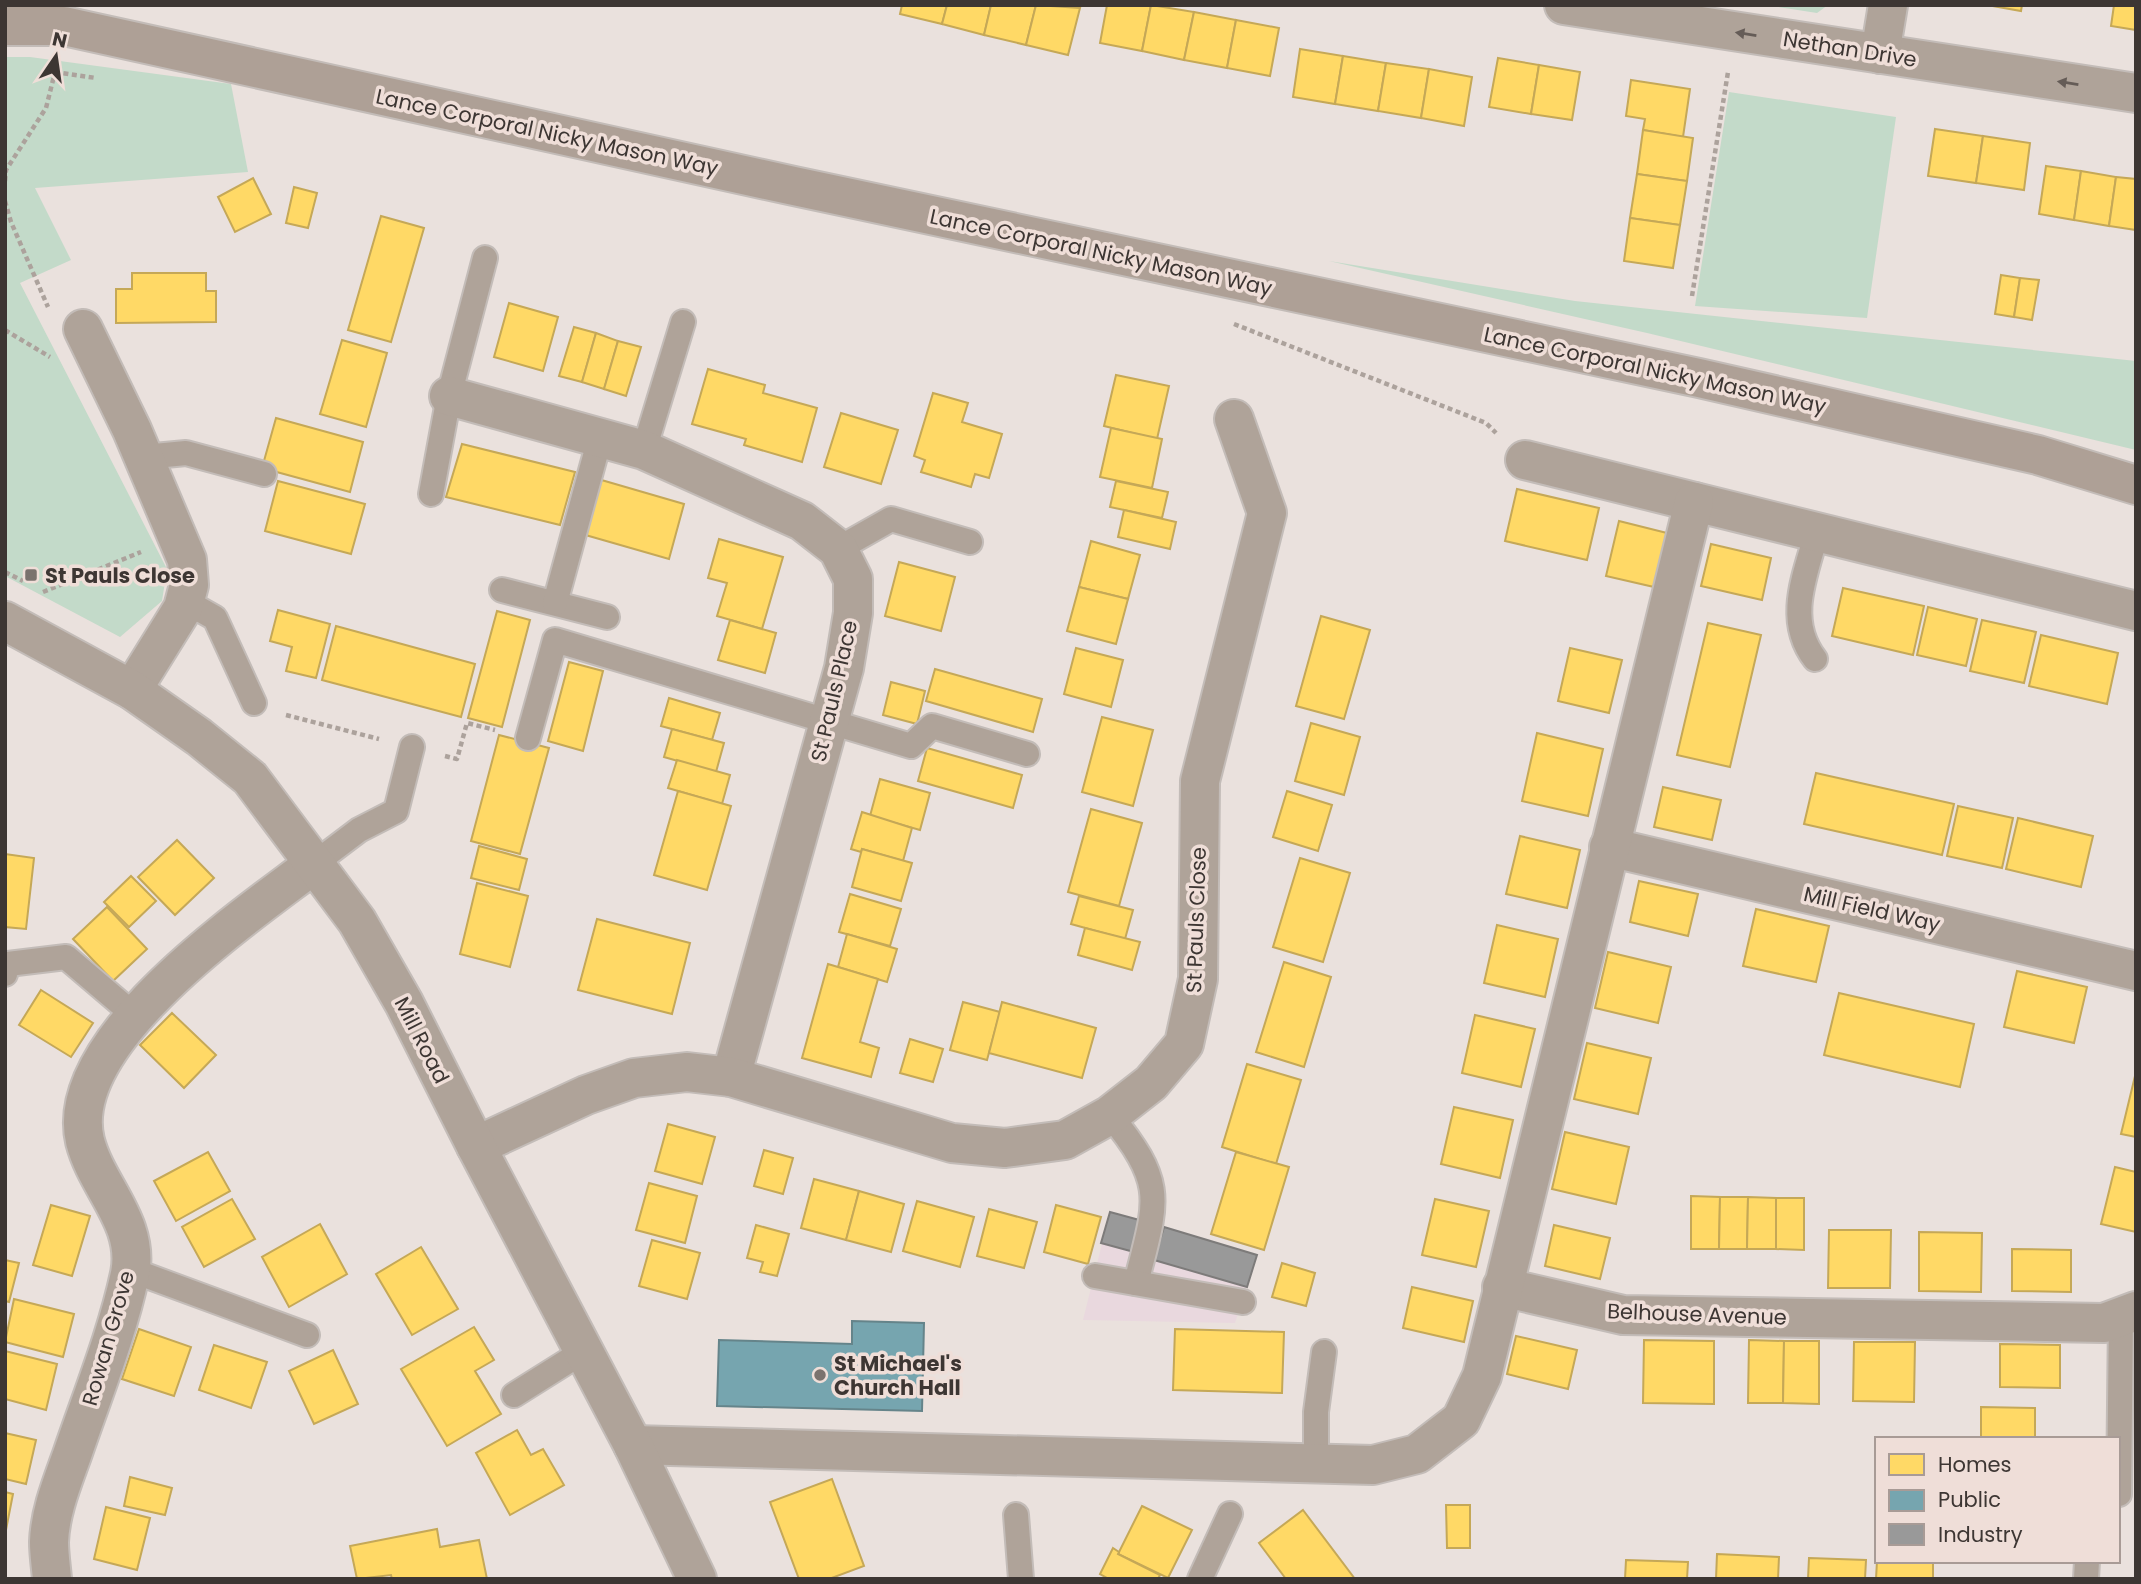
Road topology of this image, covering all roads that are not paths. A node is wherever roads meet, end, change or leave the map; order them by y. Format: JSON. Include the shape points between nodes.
{"nodes":[{"id":1,"x":21,"y":5,"type":"edge"},
{"id":2,"x":1564,"y":5,"type":"edge"},
{"id":3,"x":1888,"y":5,"type":"edge"},
{"id":4,"x":5,"y":26,"type":"edge"},
{"id":5,"x":64,"y":26,"type":"junction"},
{"id":6,"x":1880,"y":54,"type":"junction"},
{"id":7,"x":2136,"y":93,"type":"edge"},
{"id":8,"x":485,"y":258,"type":"dead end"},
{"id":9,"x":682,"y":322,"type":"dead end"},
{"id":10,"x":83,"y":329,"type":"dead end"},
{"id":11,"x":449,"y":396,"type":"junction"},
{"id":12,"x":1234,"y":419,"type":"dead end"},
{"id":13,"x":600,"y":438,"type":"junction"},
{"id":14,"x":644,"y":450,"type":"junction"},
{"id":15,"x":144,"y":457,"type":"junction"},
{"id":16,"x":1525,"y":460,"type":"road end"},
{"id":17,"x":264,"y":474,"type":"dead end"},
{"id":18,"x":2136,"y":485,"type":"edge"},
{"id":19,"x":431,"y":494,"type":"dead end"},
{"id":20,"x":1694,"y":502,"type":"junction"},
{"id":21,"x":1817,"y":532,"type":"junction"},
{"id":22,"x":970,"y":542,"type":"dead end"},
{"id":23,"x":838,"y":549,"type":"junction"},
{"id":24,"x":502,"y":590,"type":"dead end"},
{"id":25,"x":185,"y":601,"type":"junction"},
{"id":26,"x":555,"y":603,"type":"junction"},
{"id":27,"x":2136,"y":611,"type":"edge"},
{"id":28,"x":607,"y":617,"type":"dead end"},
{"id":29,"x":5,"y":621,"type":"edge"},
{"id":30,"x":1815,"y":659,"type":"dead end"},
{"id":31,"x":132,"y":690,"type":"junction"},
{"id":32,"x":254,"y":703,"type":"dead end"},
{"id":33,"x":829,"y":722,"type":"junction"},
{"id":34,"x":528,"y":738,"type":"dead end"},
{"id":35,"x":412,"y":747,"type":"dead end"},
{"id":36,"x":1027,"y":754,"type":"dead end"},
{"id":37,"x":1609,"y":847,"type":"junction"},
{"id":38,"x":314,"y":864,"type":"junction"},
{"id":39,"x":2136,"y":971,"type":"edge"},
{"id":40,"x":5,"y":974,"type":"edge"},
{"id":41,"x":134,"y":1015,"type":"junction"},
{"id":42,"x":731,"y":1077,"type":"junction"},
{"id":43,"x":1110,"y":1115,"type":"junction"},
{"id":44,"x":476,"y":1146,"type":"junction"},
{"id":45,"x":131,"y":1270,"type":"junction"},
{"id":46,"x":1095,"y":1276,"type":"dead end"},
{"id":47,"x":1136,"y":1283,"type":"junction"},
{"id":48,"x":1502,"y":1287,"type":"junction"},
{"id":49,"x":1242,"y":1302,"type":"dead end"},
{"id":50,"x":2128,"y":1314,"type":"edge"},
{"id":51,"x":307,"y":1335,"type":"dead end"},
{"id":52,"x":583,"y":1351,"type":"junction"},
{"id":53,"x":1324,"y":1352,"type":"dead end"},
{"id":54,"x":514,"y":1395,"type":"dead end"},
{"id":55,"x":632,"y":1445,"type":"junction"},
{"id":56,"x":1316,"y":1464,"type":"junction"},
{"id":57,"x":2120,"y":1474,"type":"edge"},
{"id":58,"x":1230,"y":1514,"type":"dead end"},
{"id":59,"x":1016,"y":1515,"type":"dead end"},
{"id":60,"x":52,"y":1579,"type":"edge"},
{"id":61,"x":697,"y":1579,"type":"edge"},
{"id":62,"x":1021,"y":1579,"type":"edge"},
{"id":63,"x":1200,"y":1579,"type":"edge"}],
"edges":[{"from":1,"to":5,"type":"main road","name":"Lance Corporal Nicky Mason Way"},
{"from":6,"to":2,"type":"street","name":"Nethan Drive","one_way":true},
{"from":3,"to":6,"type":"street"},
{"from":4,"to":5,"type":"main road","name":"Lance Corporal Nicky Mason Way"},
{"from":5,"to":18,"type":"main road","name":"Lance Corporal Nicky Mason Way","via":[[1713,381],[2038,455]]},
{"from":7,"to":6,"type":"street","name":"Nethan Drive","one_way":true},
{"from":8,"to":11,"type":"lane"},
{"from":9,"to":14,"type":"lane"},
{"from":10,"to":15,"type":"street"},
{"from":11,"to":13,"type":"street","name":"St Pauls Place"},
{"from":11,"to":19,"type":"lane"},
{"from":12,"to":43,"type":"street","name":"St Pauls Close","via":[[1267,513],[1200,781],[1198,979],[1184,1044],[1151,1083]]},
{"from":13,"to":14,"type":"street","name":"St Pauls Place"},
{"from":13,"to":26,"type":"lane"},
{"from":14,"to":23,"type":"street","name":"St Pauls Place","via":[[802,521]]},
{"from":15,"to":17,"type":"lane","via":[[187,453]]},
{"from":15,"to":25,"type":"street","via":[[187,560]]},
{"from":16,"to":20,"type":"street"},
{"from":20,"to":21,"type":"street"},
{"from":20,"to":37,"type":"street"},
{"from":21,"to":27,"type":"street"},
{"from":21,"to":30,"type":"lane","via":[[1797,621],[1804,645]]},
{"from":22,"to":23,"type":"lane","via":[[891,519]]},
{"from":23,"to":33,"type":"street","name":"St Pauls Place","via":[[853,579],[853,613]]},
{"from":24,"to":26,"type":"lane"},
{"from":25,"to":31,"type":"street"},
{"from":25,"to":32,"type":"lane","via":[[215,618]]},
{"from":26,"to":28,"type":"lane"},
{"from":29,"to":31,"type":"street","name":"Mill Road"},
{"from":31,"to":38,"type":"street","name":"Mill Road","via":[[250,778]]},
{"from":33,"to":34,"type":"lane","via":[[555,640]]},
{"from":33,"to":36,"type":"lane","via":[[911,746],[932,726]]},
{"from":33,"to":42,"type":"street","name":"St Pauls Place"},
{"from":35,"to":38,"type":"lane","via":[[396,811],[359,830]]},
{"from":37,"to":39,"type":"street","name":"Mill Field Way"},
{"from":37,"to":48,"type":"street"},
{"from":38,"to":41,"type":"street","name":"Rowan Grove","via":[[223,933]]},
{"from":38,"to":44,"type":"street","name":"Mill Road","via":[[357,921],[398,991]]},
{"from":40,"to":41,"type":"lane","via":[[8,964],[66,957]]},
{"from":41,"to":45,"type":"street","name":"Rowan Grove","via":[[105,1055],[83,1113],[85,1141],[129,1232]]},
{"from":42,"to":43,"type":"street","name":"St Pauls Close","via":[[952,1143],[1005,1148],[1065,1140]]},
{"from":42,"to":44,"type":"street","name":"St Pauls Close","via":[[687,1072],[634,1078],[586,1094]]},
{"from":43,"to":47,"type":"lane","via":[[1139,1151],[1152,1182],[1154,1212]]},
{"from":44,"to":52,"type":"street","name":"Mill Road"},
{"from":45,"to":51,"type":"lane"},
{"from":45,"to":60,"type":"street","name":"Rowan Grove","via":[[56,1502],[49,1541]]},
{"from":46,"to":47,"type":"lane"},
{"from":47,"to":49,"type":"lane"},
{"from":48,"to":50,"type":"street","name":"Belhouse Avenue","via":[[1623,1315],[2104,1323]]},
{"from":48,"to":56,"type":"street","via":[[1482,1376],[1461,1420],[1417,1454],[1373,1465]]},
{"from":50,"to":57,"type":"lane"},
{"from":52,"to":54,"type":"lane"},
{"from":52,"to":55,"type":"street","name":"Mill Road"},
{"from":53,"to":56,"type":"lane","via":[[1316,1412]]},
{"from":55,"to":56,"type":"street"},
{"from":55,"to":61,"type":"street","name":"Mill Road"},
{"from":58,"to":63,"type":"lane"},
{"from":59,"to":62,"type":"lane"}]}
